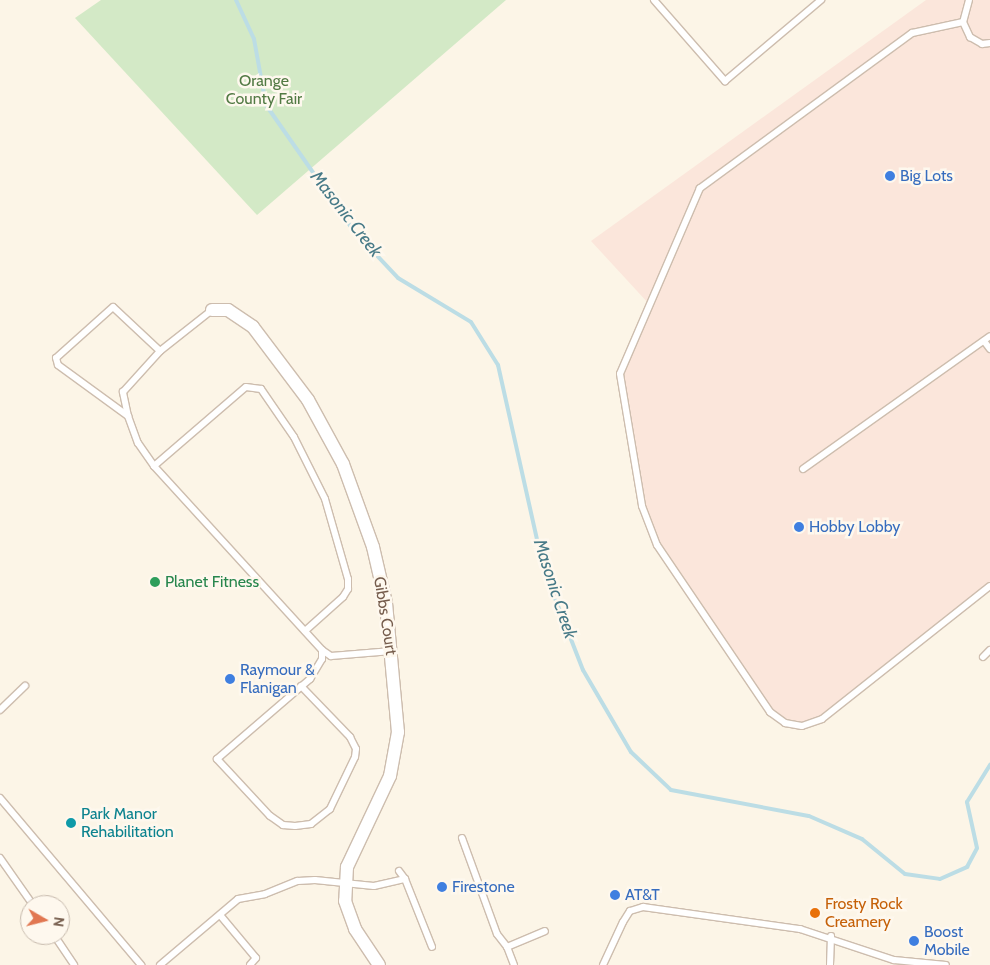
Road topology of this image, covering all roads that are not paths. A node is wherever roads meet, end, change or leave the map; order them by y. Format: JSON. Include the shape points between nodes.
{"nodes":[{"id":1,"x":654,"y":0,"type":"edge"},
{"id":2,"x":821,"y":0,"type":"edge"},
{"id":3,"x":969,"y":0,"type":"edge"},
{"id":4,"x":963,"y":22,"type":"junction"},
{"id":5,"x":990,"y":44,"type":"edge"},
{"id":6,"x":212,"y":310,"type":"joint"},
{"id":7,"x":990,"y":336,"type":"edge"},
{"id":8,"x":984,"y":340,"type":"junction"},
{"id":9,"x":990,"y":349,"type":"edge"},
{"id":10,"x":160,"y":351,"type":"junction"},
{"id":11,"x":128,"y":416,"type":"junction"},
{"id":12,"x":154,"y":466,"type":"junction"},
{"id":13,"x":803,"y":469,"type":"dead end"},
{"id":14,"x":990,"y":586,"type":"edge"},
{"id":15,"x":305,"y":631,"type":"junction"},
{"id":16,"x":322,"y":650,"type":"junction"},
{"id":17,"x":990,"y":650,"type":"edge"},
{"id":18,"x":392,"y":652,"type":"junction"},
{"id":19,"x":983,"y":658,"type":"dead end"},
{"id":20,"x":25,"y":686,"type":"dead end"},
{"id":21,"x":301,"y":686,"type":"junction"},
{"id":22,"x":0,"y":710,"type":"edge"},
{"id":23,"x":0,"y":798,"type":"edge"},
{"id":24,"x":462,"y":838,"type":"dead end"},
{"id":25,"x":0,"y":858,"type":"edge"},
{"id":26,"x":400,"y":871,"type":"dead end"},
{"id":27,"x":405,"y":879,"type":"junction"},
{"id":28,"x":346,"y":883,"type":"junction"},
{"id":29,"x":26,"y":895,"type":"edge"},
{"id":30,"x":220,"y":915,"type":"junction"},
{"id":31,"x":545,"y":931,"type":"dead end"},
{"id":32,"x":831,"y":936,"type":"junction"},
{"id":33,"x":61,"y":945,"type":"edge"},
{"id":34,"x":432,"y":947,"type":"dead end"},
{"id":35,"x":507,"y":947,"type":"junction"},
{"id":36,"x":74,"y":965,"type":"edge"},
{"id":37,"x":141,"y":965,"type":"edge"},
{"id":38,"x":160,"y":965,"type":"edge"},
{"id":39,"x":250,"y":965,"type":"edge"},
{"id":40,"x":379,"y":965,"type":"edge"},
{"id":41,"x":514,"y":965,"type":"edge"},
{"id":42,"x":604,"y":965,"type":"edge"},
{"id":43,"x":830,"y":965,"type":"edge"},
{"id":44,"x":946,"y":965,"type":"edge"}],
"edges":[{"from":1,"to":2,"type":"lane","via":[[725,81]]},
{"from":3,"to":4,"type":"lane"},
{"from":4,"to":5,"type":"lane","via":[[970,37],[982,44]]},
{"from":4,"to":14,"type":"lane","via":[[912,33],[700,188],[620,374],[642,506],[657,545],[770,712],[784,723],[802,726],[822,719]]},
{"from":6,"to":10,"type":"lane"},
{"from":6,"to":18,"type":"street","name":"Gibbs Court","via":[[228,310],[253,327],[288,369],[322,422],[343,464],[373,547],[386,603]]},
{"from":7,"to":8,"type":"lane"},
{"from":8,"to":9,"type":"lane"},
{"from":8,"to":13,"type":"lane"},
{"from":10,"to":11,"type":"lane","via":[[123,392]]},
{"from":10,"to":11,"type":"lane","via":[[113,307],[56,358],[58,365]]},
{"from":11,"to":12,"type":"lane","via":[[138,443]]},
{"from":12,"to":15,"type":"lane"},
{"from":12,"to":15,"type":"lane","via":[[246,387],[261,389],[294,437],[325,499],[348,579],[348,589],[343,597]]},
{"from":15,"to":16,"type":"lane"},
{"from":16,"to":18,"type":"lane","via":[[332,656]]},
{"from":16,"to":21,"type":"lane","via":[[322,659]]},
{"from":17,"to":19,"type":"lane"},
{"from":18,"to":28,"type":"street","name":"Gibbs Court","via":[[398,732],[396,758],[347,867]]},
{"from":20,"to":22,"type":"lane"},
{"from":21,"to":21,"type":"lane","via":[[217,759],[270,816],[283,825],[311,824],[330,809],[355,757],[356,749],[350,737]]},
{"from":23,"to":37,"type":"lane"},
{"from":24,"to":35,"type":"lane","via":[[497,934]]},
{"from":25,"to":29,"type":"lane"},
{"from":26,"to":27,"type":"lane"},
{"from":27,"to":28,"type":"lane","via":[[374,886]]},
{"from":27,"to":34,"type":"lane"},
{"from":28,"to":30,"type":"lane","via":[[298,881],[265,894],[238,899]]},
{"from":28,"to":40,"type":"street","name":"Gibbs Court","via":[[348,915]]},
{"from":30,"to":38,"type":"lane"},
{"from":30,"to":39,"type":"lane","via":[[256,958]]},
{"from":31,"to":35,"type":"lane"},
{"from":32,"to":42,"type":"lane","via":[[643,907],[630,911]]},
{"from":32,"to":43,"type":"lane"},
{"from":32,"to":44,"type":"lane","via":[[894,960]]},
{"from":33,"to":36,"type":"lane"},
{"from":35,"to":41,"type":"lane"}]}
